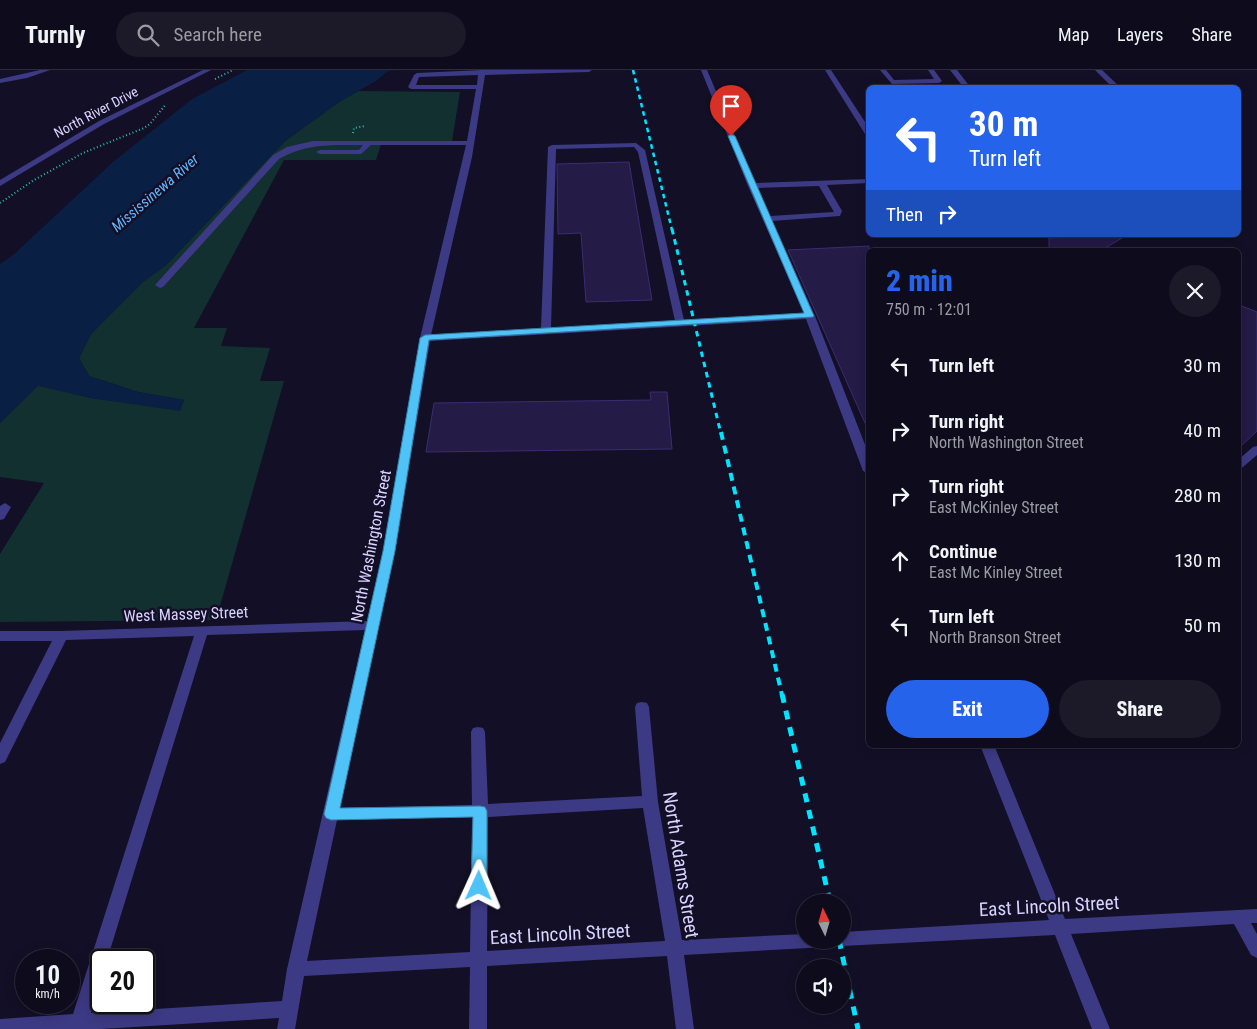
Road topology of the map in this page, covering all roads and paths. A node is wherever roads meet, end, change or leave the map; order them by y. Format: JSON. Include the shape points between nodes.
{"nodes":[{"id":1,"x":47,"y":70,"type":"edge"},
{"id":2,"x":208,"y":70,"type":"edge"},
{"id":3,"x":233,"y":70,"type":"edge"},
{"id":4,"x":564,"y":70,"type":"edge"},
{"id":5,"x":589,"y":70,"type":"edge"},
{"id":6,"x":704,"y":70,"type":"edge"},
{"id":7,"x":828,"y":70,"type":"edge"},
{"id":8,"x":883,"y":70,"type":"edge"},
{"id":9,"x":931,"y":70,"type":"edge"},
{"id":10,"x":953,"y":70,"type":"edge"},
{"id":11,"x":1098,"y":70,"type":"edge"},
{"id":12,"x":460,"y":72,"type":"edge"},
{"id":13,"x":482,"y":77,"type":"edge"},
{"id":14,"x":0,"y":81,"type":"edge"},
{"id":15,"x":210,"y":82,"type":"dead end"},
{"id":16,"x":966,"y":85,"type":"edge"},
{"id":17,"x":1115,"y":85,"type":"edge"},
{"id":18,"x":170,"y":100,"type":"dead end"},
{"id":19,"x":866,"y":129,"type":"edge"},
{"id":20,"x":369,"y":143,"type":"junction"},
{"id":21,"x":470,"y":143,"type":"junction"},
{"id":22,"x":320,"y":152,"type":"dead end"},
{"id":23,"x":866,"y":180,"type":"edge"},
{"id":24,"x":822,"y":183,"type":"junction"},
{"id":25,"x":0,"y":184,"type":"edge"},
{"id":26,"x":752,"y":186,"type":"junction"},
{"id":27,"x":0,"y":203,"type":"edge"},
{"id":28,"x":767,"y":219,"type":"junction"},
{"id":29,"x":160,"y":285,"type":"dead end"},
{"id":30,"x":810,"y":316,"type":"junction"},
{"id":31,"x":680,"y":323,"type":"junction"},
{"id":32,"x":546,"y":330,"type":"junction"},
{"id":33,"x":425,"y":338,"type":"junction"},
{"id":34,"x":1257,"y":449,"type":"edge"},
{"id":35,"x":866,"y":463,"type":"edge"},
{"id":36,"x":1241,"y":463,"type":"edge"},
{"id":37,"x":373,"y":625,"type":"junction"},
{"id":38,"x":202,"y":631,"type":"junction"},
{"id":39,"x":0,"y":636,"type":"edge"},
{"id":40,"x":61,"y":636,"type":"junction"},
{"id":41,"x":642,"y":707,"type":"dead end"},
{"id":42,"x":478,"y":732,"type":"dead end"},
{"id":43,"x":988,"y":748,"type":"edge"},
{"id":44,"x":0,"y":758,"type":"edge"},
{"id":45,"x":650,"y":802,"type":"junction"},
{"id":46,"x":480,"y":811,"type":"junction"},
{"id":47,"x":331,"y":814,"type":"junction"},
{"id":48,"x":1257,"y":916,"type":"edge"},
{"id":49,"x":1239,"y":917,"type":"junction"},
{"id":50,"x":1060,"y":928,"type":"junction"},
{"id":51,"x":851,"y":938,"type":"edge"},
{"id":52,"x":796,"y":942,"type":"edge"},
{"id":53,"x":675,"y":950,"type":"junction"},
{"id":54,"x":1257,"y":950,"type":"edge"},
{"id":55,"x":478,"y":960,"type":"junction"},
{"id":56,"x":296,"y":969,"type":"junction"},
{"id":57,"x":290,"y":1009,"type":"junction"},
{"id":58,"x":78,"y":1026,"type":"edge"},
{"id":59,"x":0,"y":1027,"type":"edge"},
{"id":60,"x":286,"y":1029,"type":"edge"},
{"id":61,"x":478,"y":1029,"type":"edge"},
{"id":62,"x":685,"y":1029,"type":"edge"},
{"id":63,"x":1101,"y":1029,"type":"edge"}],
"edges":[{"from":1,"to":14,"type":"street"},
{"from":2,"to":25,"type":"street","name":"North River Drive","via":[[49,151]]},
{"from":3,"to":15,"type":"path"},
{"from":4,"to":5,"type":"street"},
{"from":4,"to":13,"type":"street"},
{"from":6,"to":26,"type":"street"},
{"from":7,"to":19,"type":"street"},
{"from":8,"to":9,"type":"street","via":[[892,82],[938,81]]},
{"from":10,"to":16,"type":"street"},
{"from":11,"to":17,"type":"street"},
{"from":12,"to":13,"type":"street"},
{"from":12,"to":13,"type":"street","via":[[417,75],[411,87]]},
{"from":13,"to":21,"type":"street","name":"North Washington Street"},
{"from":18,"to":27,"type":"path","via":[[144,128],[83,153]]},
{"from":20,"to":21,"type":"street"},
{"from":20,"to":22,"type":"street","via":[[361,152]]},
{"from":20,"to":29,"type":"street","via":[[313,143],[280,154]]},
{"from":21,"to":33,"type":"street","name":"North Washington Street"},
{"from":23,"to":24,"type":"street"},
{"from":24,"to":26,"type":"street"},
{"from":24,"to":28,"type":"street","via":[[838,211],[836,214]]},
{"from":26,"to":28,"type":"street"},
{"from":28,"to":30,"type":"street"},
{"from":30,"to":31,"type":"street"},
{"from":30,"to":35,"type":"street"},
{"from":31,"to":32,"type":"street"},
{"from":31,"to":32,"type":"street","via":[[642,152],[636,145],[552,147]]},
{"from":32,"to":33,"type":"street"},
{"from":33,"to":37,"type":"street","name":"North Washington Street","via":[[389,551]]},
{"from":34,"to":36,"type":"street"},
{"from":37,"to":38,"type":"street","name":"West Massey Street"},
{"from":37,"to":47,"type":"street","name":"North Washington Street"},
{"from":38,"to":40,"type":"street","name":"West Massey Street"},
{"from":38,"to":58,"type":"street"},
{"from":39,"to":40,"type":"street","name":"West Massey Street"},
{"from":40,"to":44,"type":"street"},
{"from":41,"to":45,"type":"street","name":"North Adams Street"},
{"from":42,"to":46,"type":"street"},
{"from":43,"to":50,"type":"street"},
{"from":45,"to":46,"type":"street"},
{"from":45,"to":53,"type":"street","name":"North Adams Street"},
{"from":46,"to":47,"type":"street"},
{"from":46,"to":55,"type":"street"},
{"from":47,"to":56,"type":"street","name":"North Washington Street"},
{"from":48,"to":49,"type":"street","name":"East Lincoln Street"},
{"from":49,"to":50,"type":"street","name":"East Lincoln Street"},
{"from":49,"to":54,"type":"street"},
{"from":50,"to":51,"type":"street","name":"East Lincoln Street"},
{"from":50,"to":63,"type":"street"},
{"from":52,"to":53,"type":"street","name":"East Lincoln Street"},
{"from":53,"to":55,"type":"street","name":"East Lincoln Street"},
{"from":53,"to":62,"type":"street","name":"North Adams Street"},
{"from":55,"to":56,"type":"street","name":"East Lincoln Street"},
{"from":55,"to":61,"type":"street"},
{"from":56,"to":57,"type":"street","name":"North Washington Street"},
{"from":57,"to":58,"type":"street"},
{"from":57,"to":60,"type":"street","name":"North Washington Street"},
{"from":58,"to":59,"type":"street"}]}
